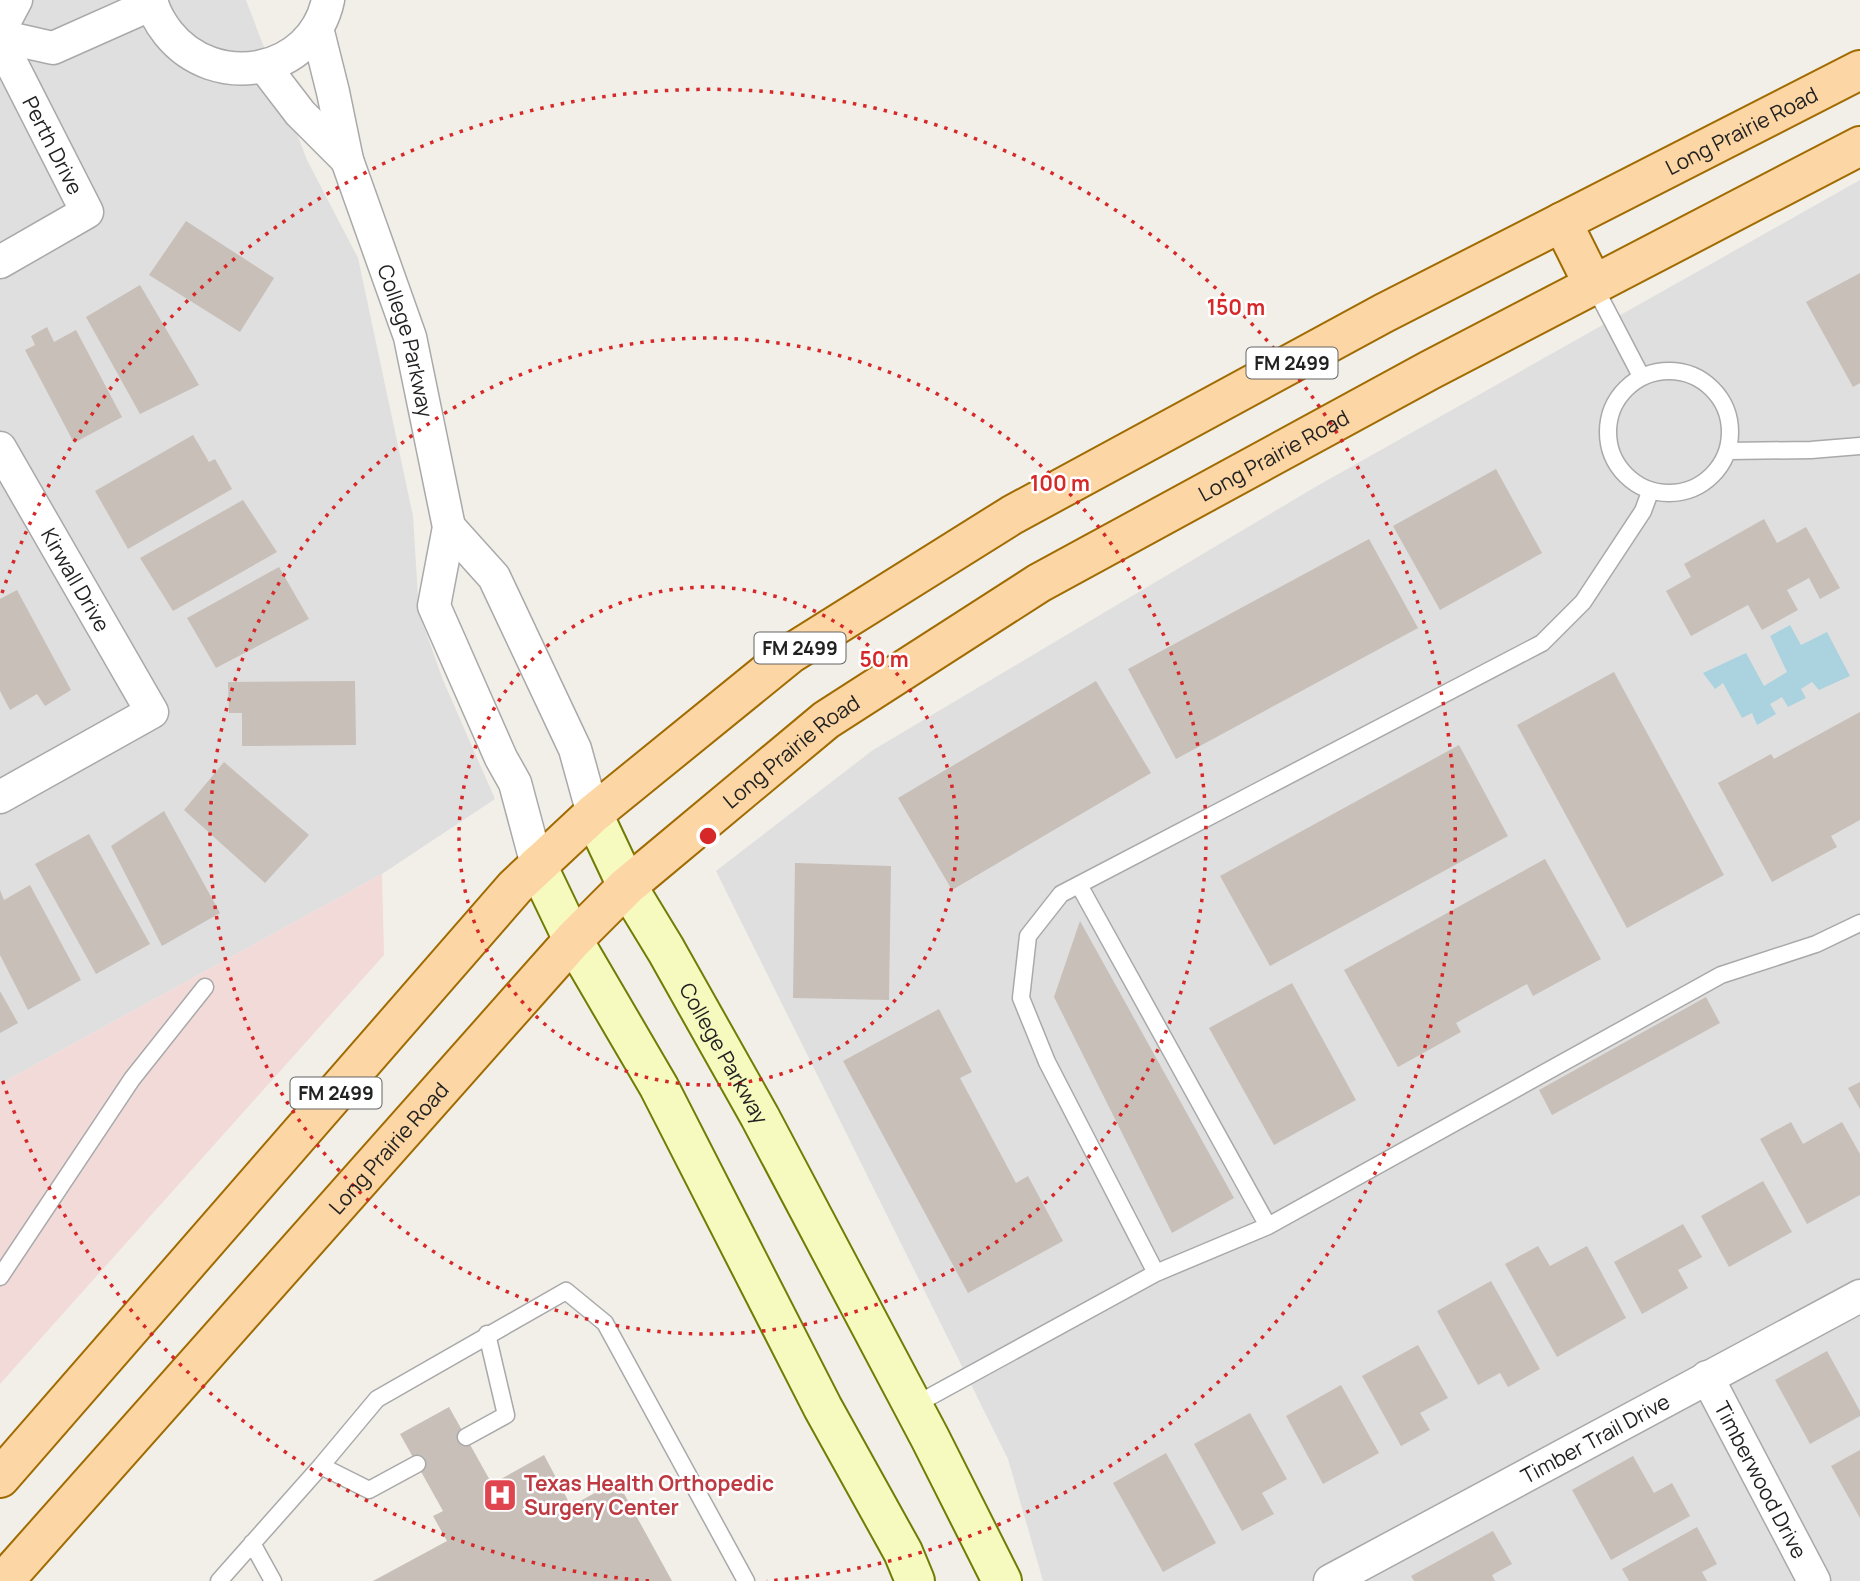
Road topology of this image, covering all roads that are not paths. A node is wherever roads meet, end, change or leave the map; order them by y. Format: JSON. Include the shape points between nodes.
{"nodes":[{"id":1,"x":16,"y":0,"type":"edge"},
{"id":2,"x":152,"y":2,"type":"edge"},
{"id":3,"x":323,"y":14,"type":"edge"},
{"id":4,"x":0,"y":30,"type":"edge"},
{"id":5,"x":0,"y":36,"type":"edge"},
{"id":6,"x":0,"y":41,"type":"edge"},
{"id":7,"x":264,"y":66,"type":"junction"},
{"id":8,"x":1860,"y":69,"type":"edge"},
{"id":9,"x":1860,"y":146,"type":"edge"},
{"id":10,"x":347,"y":160,"type":"junction"},
{"id":11,"x":1562,"y":222,"type":"junction"},
{"id":12,"x":0,"y":262,"type":"edge"},
{"id":13,"x":1594,"y":284,"type":"junction"},
{"id":14,"x":1641,"y":376,"type":"junction"},
{"id":15,"x":1860,"y":446,"type":"edge"},
{"id":16,"x":0,"y":448,"type":"edge"},
{"id":17,"x":1728,"y":451,"type":"junction"},
{"id":18,"x":1650,"y":492,"type":"junction"},
{"id":19,"x":449,"y":527,"type":"junction"},
{"id":20,"x":0,"y":797,"type":"edge"},
{"id":21,"x":593,"y":814,"type":"junction"},
{"id":22,"x":537,"y":865,"type":"junction"},
{"id":23,"x":1079,"y":885,"type":"junction"},
{"id":24,"x":627,"y":886,"type":"junction"},
{"id":25,"x":1860,"y":923,"type":"edge"},
{"id":26,"x":573,"y":940,"type":"junction"},
{"id":27,"x":205,"y":987,"type":"dead end"},
{"id":28,"x":1268,"y":1226,"type":"junction"},
{"id":29,"x":1156,"y":1273,"type":"junction"},
{"id":30,"x":0,"y":1277,"type":"edge"},
{"id":31,"x":1860,"y":1296,"type":"edge"},
{"id":32,"x":487,"y":1334,"type":"junction"},
{"id":33,"x":1707,"y":1377,"type":"junction"},
{"id":34,"x":913,"y":1406,"type":"junction"},
{"id":35,"x":466,"y":1437,"type":"dead end"},
{"id":36,"x":417,"y":1464,"type":"dead end"},
{"id":37,"x":321,"y":1466,"type":"junction"},
{"id":38,"x":0,"y":1478,"type":"edge"},
{"id":39,"x":252,"y":1543,"type":"junction"},
{"id":40,"x":4,"y":1581,"type":"edge"},
{"id":41,"x":219,"y":1581,"type":"edge"},
{"id":42,"x":273,"y":1581,"type":"edge"},
{"id":43,"x":746,"y":1581,"type":"edge"},
{"id":44,"x":915,"y":1581,"type":"edge"},
{"id":45,"x":1002,"y":1581,"type":"edge"},
{"id":46,"x":1330,"y":1581,"type":"edge"},
{"id":47,"x":1814,"y":1581,"type":"edge"}],
"edges":[{"from":1,"to":4,"type":"street"},
{"from":2,"to":5,"type":"street","via":[[53,48]]},
{"from":2,"to":7,"type":"street","via":[[176,43],[195,57],[217,67]]},
{"from":3,"to":7,"type":"street","via":[[303,45]]},
{"from":3,"to":10,"type":"street","name":"College Parkway"},
{"from":6,"to":12,"type":"street","name":"Perth Drive","via":[[87,212]]},
{"from":7,"to":10,"type":"street","via":[[300,113]]},
{"from":8,"to":11,"type":"main road","name":"Long Prairie Road","number":"FM 2499"},
{"from":9,"to":13,"type":"main road","name":"Long Prairie Road","number":"FM 2499"},
{"from":10,"to":19,"type":"street","name":"College Parkway","via":[[410,337]]},
{"from":11,"to":13,"type":"main road"},
{"from":11,"to":21,"type":"main road","name":"Long Prairie Road","number":"FM 2499","via":[[1012,515],[790,654]]},
{"from":13,"to":14,"type":"lane"},
{"from":13,"to":24,"type":"main road","name":"Long Prairie Road","number":"FM 2499","via":[[1040,583],[826,720]]},
{"from":14,"to":17,"type":"lane","via":[[1669,370],[1697,377],[1719,396],[1730,422]]},
{"from":14,"to":18,"type":"lane","via":[[1619,395],[1607,422],[1610,451],[1625,476]]},
{"from":15,"to":17,"type":"lane"},
{"from":16,"to":20,"type":"street","name":"Kirwall Drive","via":[[152,712]]},
{"from":17,"to":18,"type":"lane","via":[[1711,478],[1683,493]]},
{"from":18,"to":23,"type":"lane","via":[[1643,511],[1583,602],[1542,643]]},
{"from":19,"to":21,"type":"street","name":"College Parkway","via":[[494,577],[575,749]]},
{"from":19,"to":22,"type":"street","name":"College Parkway","via":[[434,606],[515,783]]},
{"from":21,"to":22,"type":"main road","name":"Long Prairie Road","number":"FM 2499"},
{"from":21,"to":24,"type":"main road","name":"College Parkway"},
{"from":22,"to":26,"type":"main road","name":"College Parkway"},
{"from":22,"to":38,"type":"main road","name":"Long Prairie Road","number":"FM 2499"},
{"from":23,"to":28,"type":"lane"},
{"from":23,"to":29,"type":"lane","via":[[1061,894],[1028,936],[1021,998],[1047,1062]]},
{"from":24,"to":26,"type":"main road","name":"Long Prairie Road","number":"FM 2499"},
{"from":24,"to":34,"type":"main road","name":"College Parkway","via":[[760,1117]]},
{"from":25,"to":28,"type":"lane","via":[[1816,944],[1721,975]]},
{"from":26,"to":40,"type":"main road","name":"Long Prairie Road","number":"FM 2499"},
{"from":26,"to":44,"type":"main road","name":"College Parkway","via":[[659,1087]]},
{"from":27,"to":30,"type":"lane","via":[[132,1079]]},
{"from":28,"to":29,"type":"lane"},
{"from":29,"to":34,"type":"lane"},
{"from":31,"to":33,"type":"street","name":"Timber Trail Drive"},
{"from":32,"to":35,"type":"lane","via":[[506,1415]]},
{"from":32,"to":37,"type":"lane","via":[[377,1399]]},
{"from":32,"to":43,"type":"lane","via":[[566,1291],[605,1323]]},
{"from":33,"to":46,"type":"street","name":"Timber Trail Drive"},
{"from":33,"to":47,"type":"street","name":"Timberwood Drive"},
{"from":34,"to":45,"type":"main road","name":"College Parkway"},
{"from":36,"to":37,"type":"lane","via":[[369,1490]]},
{"from":37,"to":39,"type":"lane"},
{"from":39,"to":41,"type":"lane"},
{"from":39,"to":42,"type":"lane"}]}
